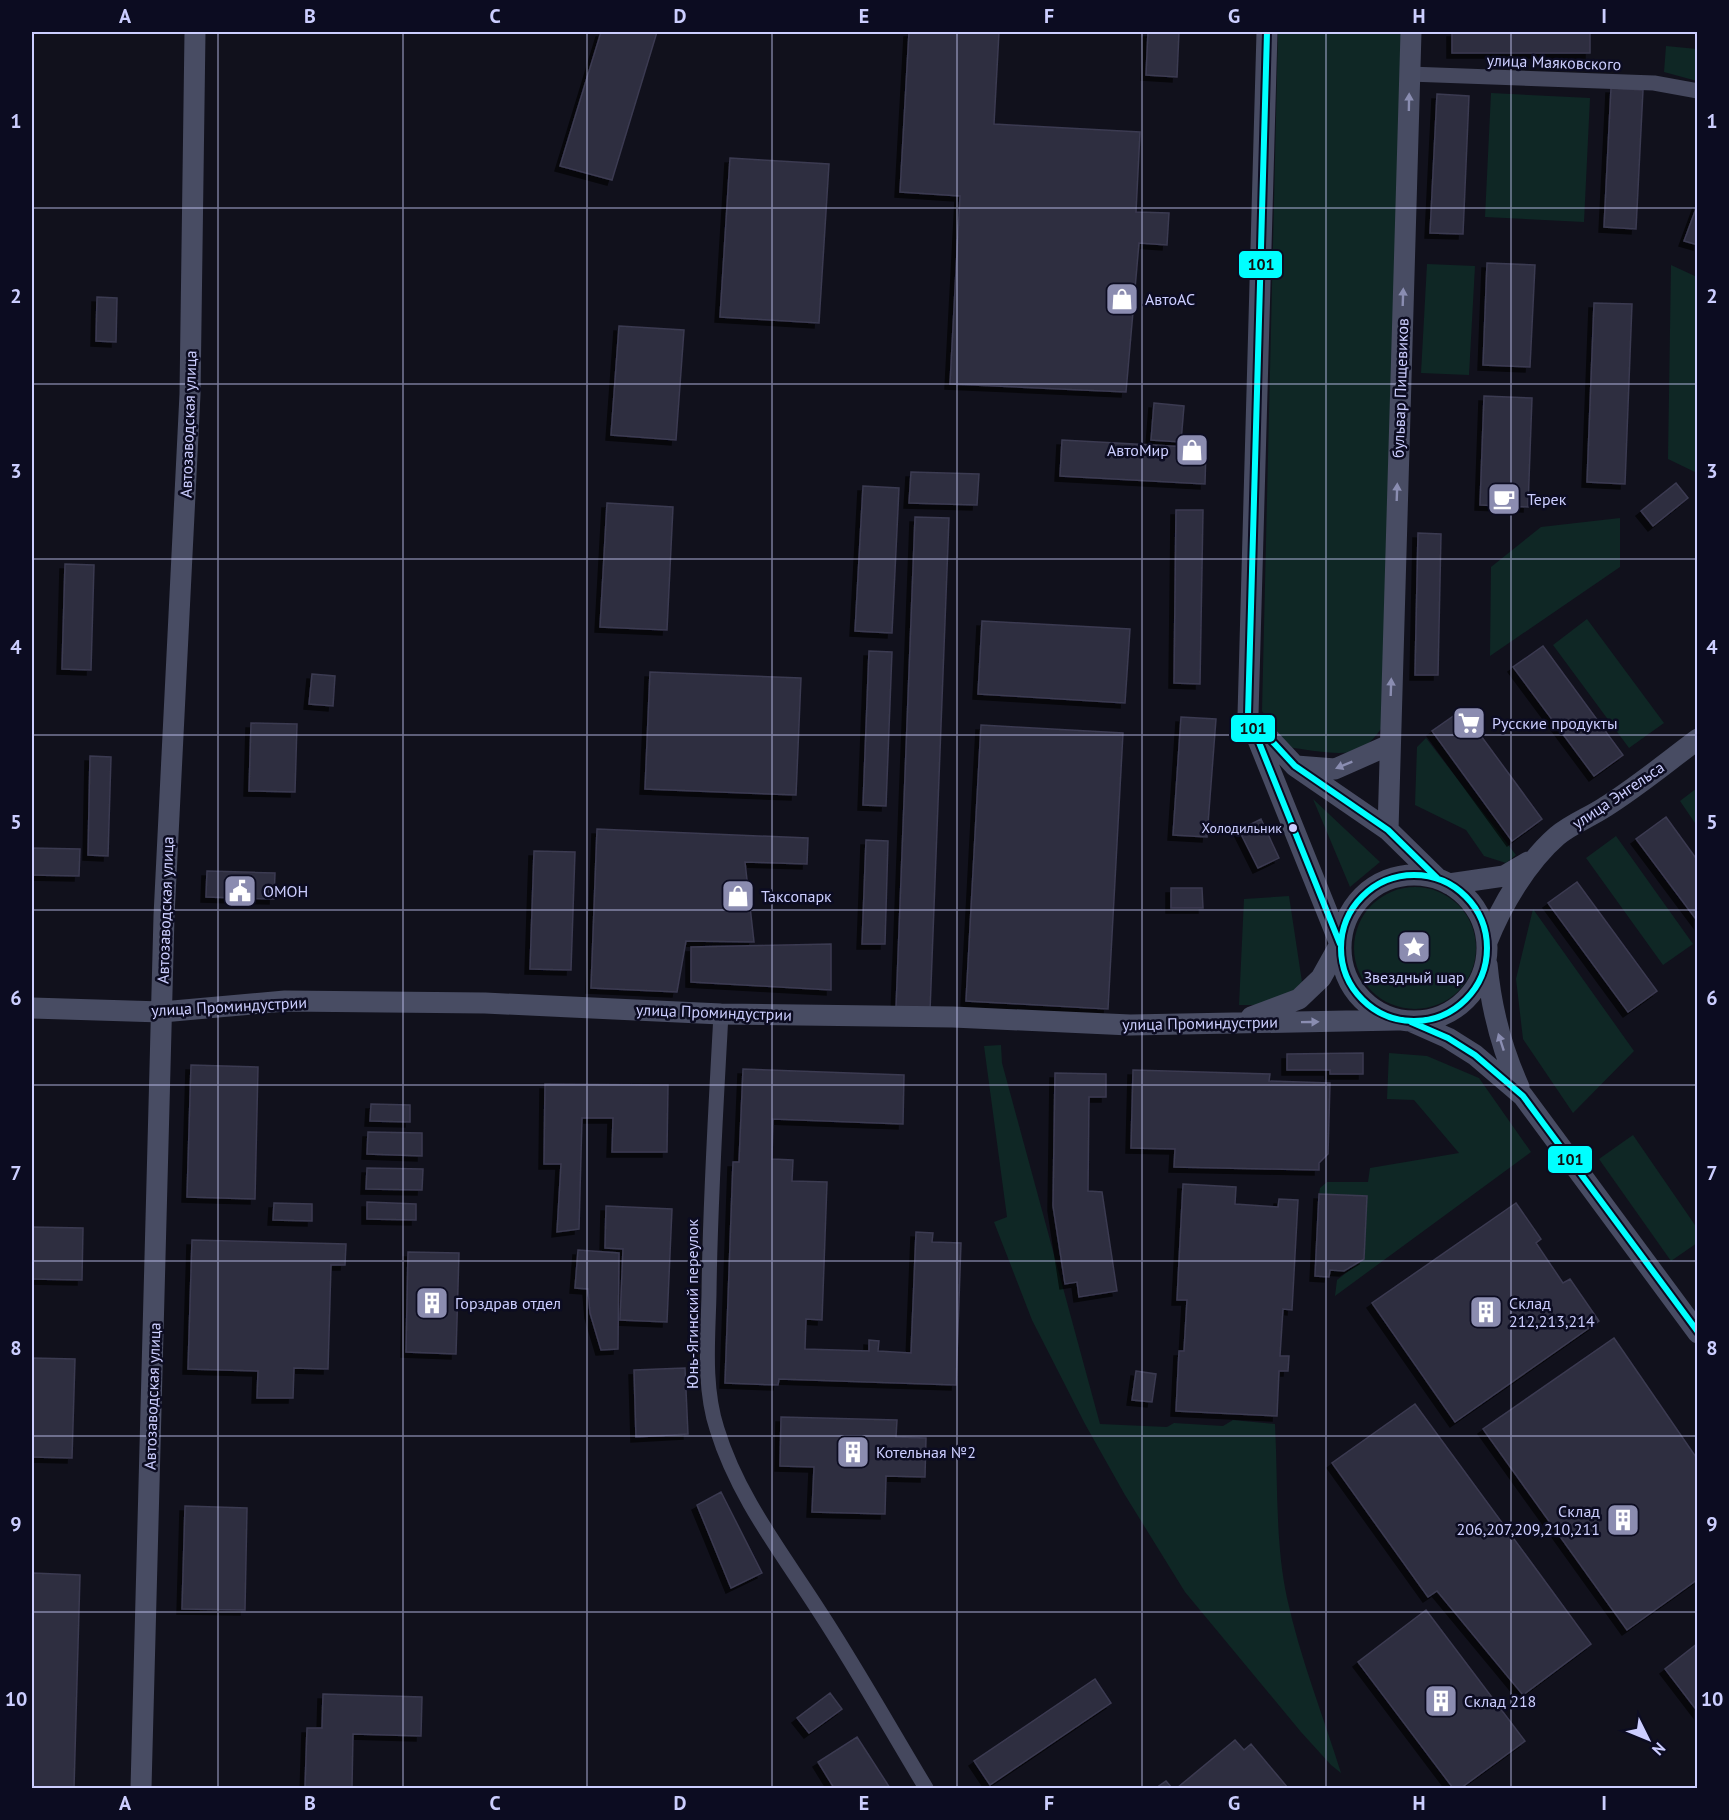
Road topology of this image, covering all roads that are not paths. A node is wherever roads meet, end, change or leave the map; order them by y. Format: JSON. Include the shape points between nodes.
{"nodes":[{"id":1,"x":195,"y":32,"type":"edge"},
{"id":2,"x":1267,"y":32,"type":"edge"},
{"id":3,"x":1411,"y":32,"type":"edge"},
{"id":4,"x":1409,"y":74,"type":"junction"},
{"id":5,"x":1698,"y":91,"type":"edge"},
{"id":6,"x":1248,"y":715,"type":"junction"},
{"id":7,"x":1698,"y":740,"type":"edge"},
{"id":8,"x":1389,"y":745,"type":"junction"},
{"id":9,"x":1295,"y":766,"type":"junction"},
{"id":10,"x":1388,"y":830,"type":"junction"},
{"id":11,"x":1542,"y":854,"type":"junction"},
{"id":12,"x":1443,"y":881,"type":"junction"},
{"id":13,"x":1340,"y":944,"type":"junction"},
{"id":14,"x":1486,"y":950,"type":"junction"},
{"id":15,"x":32,"y":1008,"type":"edge"},
{"id":16,"x":162,"y":1012,"type":"junction"},
{"id":17,"x":721,"y":1014,"type":"junction"},
{"id":18,"x":1404,"y":1021,"type":"junction"},
{"id":19,"x":1230,"y":1024,"type":"junction"},
{"id":20,"x":1523,"y":1096,"type":"junction"},
{"id":21,"x":1698,"y":1333,"type":"edge"},
{"id":22,"x":141,"y":1788,"type":"edge"},
{"id":23,"x":926,"y":1788,"type":"edge"}],
"edges":[{"from":1,"to":16,"type":"main road","name":"Автозаводская улица","via":[[190,394]]},
{"from":2,"to":6,"type":"main road"},
{"from":3,"to":4,"type":"main road","name":"бульвар Пищевиков"},
{"from":4,"to":5,"type":"street","name":"улица Маяковского","via":[[1654,83]]},
{"from":8,"to":4,"type":"main road","name":"бульвар Пищевиков","one_way":true},
{"from":6,"to":9,"type":"main road"},
{"from":6,"to":13,"type":"main road"},
{"from":7,"to":11,"type":"main road","name":"улица Энгельса","via":[[1558,836]]},
{"from":8,"to":9,"type":"main road","one_way":true,"via":[[1335,768]]},
{"from":8,"to":10,"type":"main road","name":"бульвар Пищевиков"},
{"from":9,"to":10,"type":"main road"},
{"from":10,"to":12,"type":"main road"},
{"from":11,"to":12,"type":"main road","name":"улица Энгельса","via":[[1504,876]]},
{"from":11,"to":14,"type":"main road","name":"улица Энгельса","via":[[1497,917]]},
{"from":12,"to":13,"type":"main road","via":[[1415,874],[1372,887],[1350,912]]},
{"from":12,"to":14,"type":"main road","via":[[1475,908],[1483,924]]},
{"from":13,"to":18,"type":"main road","via":[[1344,968],[1353,986],[1381,1012]]},
{"from":13,"to":19,"type":"main road","via":[[1321,978],[1299,999]]},
{"from":14,"to":18,"type":"main road","via":[[1480,978],[1452,1011],[1432,1019]]},
{"from":20,"to":14,"type":"main road","one_way":true,"via":[[1491,1005]]},
{"from":15,"to":16,"type":"main road","name":"улица Проминдустрии"},
{"from":16,"to":17,"type":"main road","name":"улица Проминдустрии","via":[[285,1001],[485,1003]]},
{"from":16,"to":22,"type":"main road","name":"Автозаводская улица"},
{"from":17,"to":19,"type":"main road","name":"улица Проминдустрии"},
{"from":17,"to":23,"type":"street","name":"Юнь-Ягинский переулок","via":[[708,1347],[715,1422],[733,1470],[760,1522],[821,1614]]},
{"from":19,"to":18,"type":"main road","name":"улица Проминдустрии","one_way":true},
{"from":18,"to":20,"type":"main road","via":[[1430,1028],[1475,1055]]},
{"from":20,"to":21,"type":"main road"}]}
